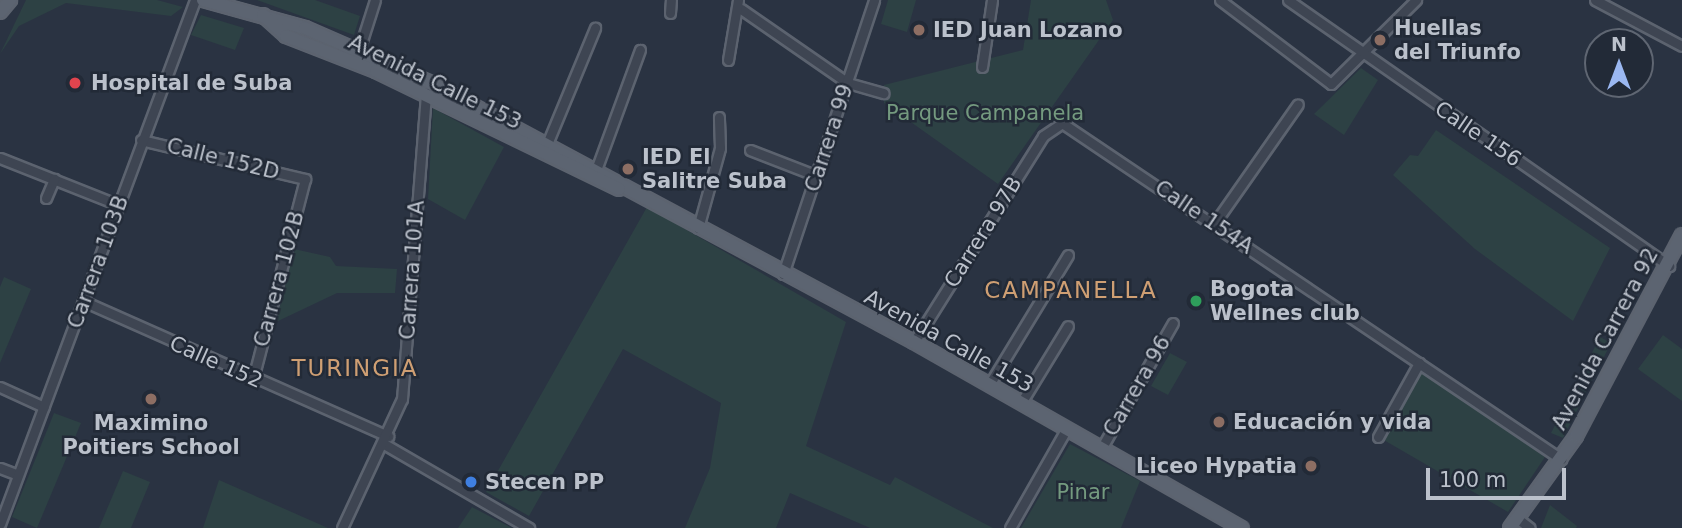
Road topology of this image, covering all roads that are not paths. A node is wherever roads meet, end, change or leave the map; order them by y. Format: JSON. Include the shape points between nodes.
{"nodes":[{"id":1,"x":3,"y":0,"type":"edge"},
{"id":2,"x":10,"y":0,"type":"edge"},
{"id":3,"x":195,"y":0,"type":"edge"},
{"id":4,"x":203,"y":0,"type":"edge"},
{"id":5,"x":375,"y":0,"type":"edge"},
{"id":6,"x":671,"y":0,"type":"edge"},
{"id":7,"x":874,"y":0,"type":"edge"},
{"id":8,"x":992,"y":0,"type":"edge"},
{"id":9,"x":1220,"y":0,"type":"edge"},
{"id":10,"x":1288,"y":0,"type":"edge"},
{"id":11,"x":1598,"y":1,"type":"edge"},
{"id":12,"x":1410,"y":2,"type":"edge"},
{"id":13,"x":740,"y":5,"type":"edge"},
{"id":14,"x":0,"y":6,"type":"edge"},
{"id":15,"x":0,"y":12,"type":"edge"},
{"id":16,"x":670,"y":13,"type":"dead end"},
{"id":17,"x":263,"y":15,"type":"junction"},
{"id":18,"x":595,"y":28,"type":"dead end"},
{"id":19,"x":1682,"y":46,"type":"edge"},
{"id":20,"x":359,"y":50,"type":"junction"},
{"id":21,"x":640,"y":50,"type":"dead end"},
{"id":22,"x":1362,"y":56,"type":"junction"},
{"id":23,"x":728,"y":60,"type":"dead end"},
{"id":24,"x":982,"y":67,"type":"dead end"},
{"id":25,"x":848,"y":83,"type":"junction"},
{"id":26,"x":428,"y":89,"type":"junction"},
{"id":27,"x":884,"y":93,"type":"dead end"},
{"id":28,"x":1298,"y":104,"type":"dead end"},
{"id":29,"x":719,"y":117,"type":"dead end"},
{"id":30,"x":1054,"y":124,"type":"joint"},
{"id":31,"x":141,"y":139,"type":"junction"},
{"id":32,"x":547,"y":145,"type":"junction"},
{"id":33,"x":750,"y":150,"type":"dead end"},
{"id":34,"x":0,"y":158,"type":"edge"},
{"id":35,"x":596,"y":170,"type":"junction"},
{"id":36,"x":817,"y":176,"type":"junction"},
{"id":37,"x":54,"y":179,"type":"junction"},
{"id":38,"x":305,"y":179,"type":"joint"},
{"id":39,"x":634,"y":193,"type":"junction"},
{"id":40,"x":46,"y":198,"type":"dead end"},
{"id":41,"x":119,"y":205,"type":"junction"},
{"id":42,"x":1214,"y":224,"type":"junction"},
{"id":43,"x":698,"y":228,"type":"junction"},
{"id":44,"x":1682,"y":235,"type":"edge"},
{"id":45,"x":1068,"y":255,"type":"dead end"},
{"id":46,"x":1669,"y":266,"type":"junction"},
{"id":47,"x":783,"y":274,"type":"junction"},
{"id":48,"x":83,"y":301,"type":"junction"},
{"id":49,"x":1173,"y":323,"type":"dead end"},
{"id":50,"x":1068,"y":326,"type":"dead end"},
{"id":51,"x":914,"y":342,"type":"junction"},
{"id":52,"x":1419,"y":363,"type":"junction"},
{"id":53,"x":253,"y":379,"type":"junction"},
{"id":54,"x":989,"y":385,"type":"junction"},
{"id":55,"x":0,"y":387,"type":"edge"},
{"id":56,"x":1021,"y":402,"type":"junction"},
{"id":57,"x":44,"y":407,"type":"junction"},
{"id":58,"x":1066,"y":429,"type":"junction"},
{"id":59,"x":1378,"y":437,"type":"dead end"},
{"id":60,"x":386,"y":440,"type":"junction"},
{"id":61,"x":1101,"y":449,"type":"junction"},
{"id":62,"x":1561,"y":459,"type":"junction"},
{"id":63,"x":0,"y":468,"type":"edge"},
{"id":64,"x":18,"y":475,"type":"junction"},
{"id":65,"x":2,"y":512,"type":"edge"},
{"id":66,"x":1514,"y":523,"type":"edge"},
{"id":67,"x":0,"y":524,"type":"edge"},
{"id":68,"x":342,"y":528,"type":"edge"},
{"id":69,"x":529,"y":528,"type":"edge"},
{"id":70,"x":1010,"y":528,"type":"edge"},
{"id":71,"x":1242,"y":528,"type":"edge"},
{"id":72,"x":1530,"y":528,"type":"edge"}],
"edges":[{"from":1,"to":14,"type":"main road"},
{"from":2,"to":15,"type":"main road"},
{"from":3,"to":31,"type":"street","name":"Carrera 103B"},
{"from":4,"to":17,"type":"main road","name":"Avenida Calle 153"},
{"from":5,"to":20,"type":"street"},
{"from":6,"to":16,"type":"street"},
{"from":7,"to":25,"type":"street","name":"Carrera 99"},
{"from":8,"to":24,"type":"street"},
{"from":9,"to":22,"type":"street","via":[[1326,82],[1340,78]]},
{"from":10,"to":22,"type":"street","name":"Calle 156"},
{"from":11,"to":19,"type":"street"},
{"from":12,"to":22,"type":"street"},
{"from":13,"to":23,"type":"street"},
{"from":13,"to":25,"type":"street"},
{"from":17,"to":20,"type":"main road","name":"Avenida Calle 153"},
{"from":17,"to":26,"type":"main road","name":"Avenida Calle 153","via":[[286,36]]},
{"from":18,"to":32,"type":"street"},
{"from":20,"to":26,"type":"main road","name":"Avenida Calle 153"},
{"from":21,"to":35,"type":"street"},
{"from":22,"to":46,"type":"street","name":"Calle 156"},
{"from":25,"to":27,"type":"street"},
{"from":25,"to":36,"type":"street","name":"Carrera 99"},
{"from":26,"to":32,"type":"main road","name":"Avenida Calle 153"},
{"from":26,"to":39,"type":"main road","name":"Avenida Calle 153","via":[[592,181]]},
{"from":26,"to":60,"type":"street","name":"Carrera 101A","via":[[404,387]]},
{"from":28,"to":42,"type":"street"},
{"from":29,"to":43,"type":"street","via":[[720,148]]},
{"from":30,"to":42,"type":"street","name":"Calle 154A","via":[[1070,126]]},
{"from":30,"to":51,"type":"street","name":"Carrera 97B"},
{"from":31,"to":38,"type":"street","name":"Calle 152D"},
{"from":31,"to":41,"type":"street","name":"Carrera 103B"},
{"from":32,"to":35,"type":"main road","name":"Avenida Calle 153"},
{"from":33,"to":36,"type":"street"},
{"from":34,"to":37,"type":"street"},
{"from":35,"to":39,"type":"main road","name":"Avenida Calle 153"},
{"from":36,"to":47,"type":"street","name":"Carrera 99"},
{"from":37,"to":40,"type":"street"},
{"from":37,"to":41,"type":"street"},
{"from":38,"to":53,"type":"street","name":"Carrera 102B"},
{"from":39,"to":43,"type":"main road","name":"Avenida Calle 153"},
{"from":41,"to":48,"type":"street","name":"Carrera 103B"},
{"from":42,"to":52,"type":"street","name":"Calle 154A"},
{"from":43,"to":47,"type":"main road","name":"Avenida Calle 153"},
{"from":44,"to":46,"type":"main road","name":"Avenida Carrera 92"},
{"from":45,"to":54,"type":"street"},
{"from":46,"to":62,"type":"main road","name":"Avenida Carrera 92"},
{"from":47,"to":51,"type":"main road","name":"Avenida Calle 153"},
{"from":48,"to":53,"type":"street","name":"Calle 152"},
{"from":48,"to":57,"type":"street","name":"Carrera 103B"},
{"from":49,"to":61,"type":"street","name":"Carrera 96"},
{"from":50,"to":56,"type":"street"},
{"from":51,"to":54,"type":"main road","name":"Avenida Calle 153"},
{"from":52,"to":59,"type":"street"},
{"from":52,"to":62,"type":"street","name":"Calle 154A"},
{"from":53,"to":60,"type":"street","name":"Calle 152"},
{"from":54,"to":56,"type":"main road","name":"Avenida Calle 153"},
{"from":55,"to":57,"type":"street"},
{"from":56,"to":58,"type":"main road","name":"Avenida Calle 153"},
{"from":57,"to":64,"type":"street","name":"Carrera 103B"},
{"from":58,"to":61,"type":"main road","name":"Avenida Calle 153"},
{"from":58,"to":70,"type":"street"},
{"from":60,"to":68,"type":"street","name":"Carrera 101A"},
{"from":60,"to":69,"type":"street","name":"Calle 152"},
{"from":61,"to":71,"type":"main road","name":"Avenida Calle 153"},
{"from":62,"to":66,"type":"main road","name":"Avenida Carrera 92"},
{"from":63,"to":64,"type":"street"},
{"from":64,"to":65,"type":"street","name":"Carrera 103B"},
{"from":65,"to":67,"type":"street","name":"Carrera 103B"},
{"from":66,"to":72,"type":"street"}]}
